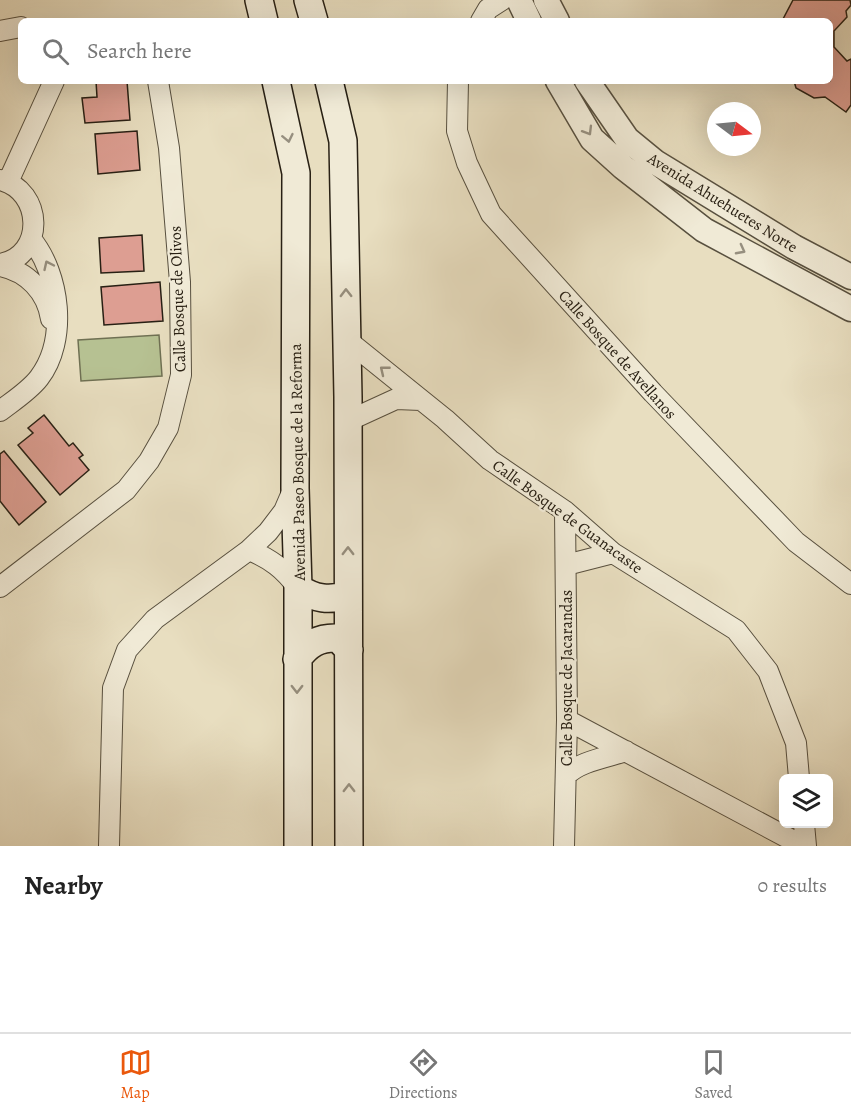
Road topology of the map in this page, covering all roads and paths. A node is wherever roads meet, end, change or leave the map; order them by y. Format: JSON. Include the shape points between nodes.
{"nodes":[{"id":1,"x":259,"y":0,"type":"edge"},
{"id":2,"x":308,"y":0,"type":"edge"},
{"id":3,"x":502,"y":0,"type":"edge"},
{"id":4,"x":519,"y":0,"type":"edge"},
{"id":5,"x":546,"y":0,"type":"edge"},
{"id":6,"x":263,"y":18,"type":"edge"},
{"id":7,"x":313,"y":18,"type":"edge"},
{"id":8,"x":483,"y":18,"type":"edge"},
{"id":9,"x":528,"y":18,"type":"edge"},
{"id":10,"x":555,"y":18,"type":"edge"},
{"id":11,"x":18,"y":28,"type":"edge"},
{"id":12,"x":0,"y":31,"type":"edge"},
{"id":13,"x":52,"y":84,"type":"edge"},
{"id":14,"x":158,"y":84,"type":"edge"},
{"id":15,"x":277,"y":84,"type":"edge"},
{"id":16,"x":330,"y":84,"type":"edge"},
{"id":17,"x":458,"y":84,"type":"edge"},
{"id":18,"x":560,"y":84,"type":"edge"},
{"id":19,"x":589,"y":84,"type":"edge"},
{"id":20,"x":4,"y":181,"type":"edge"},
{"id":21,"x":31,"y":239,"type":"junction"},
{"id":22,"x":0,"y":265,"type":"edge"},
{"id":23,"x":851,"y":277,"type":"edge"},
{"id":24,"x":851,"y":309,"type":"edge"},
{"id":25,"x":54,"y":337,"type":"junction"},
{"id":26,"x":347,"y":340,"type":"junction"},
{"id":27,"x":421,"y":400,"type":"junction"},
{"id":28,"x":0,"y":411,"type":"edge"},
{"id":29,"x":348,"y":421,"type":"junction"},
{"id":30,"x":295,"y":488,"type":"junction"},
{"id":31,"x":565,"y":511,"type":"junction"},
{"id":32,"x":249,"y":550,"type":"junction"},
{"id":33,"x":613,"y":553,"type":"junction"},
{"id":34,"x":566,"y":565,"type":"junction"},
{"id":35,"x":851,"y":584,"type":"edge"},
{"id":36,"x":0,"y":587,"type":"edge"},
{"id":37,"x":298,"y":588,"type":"junction"},
{"id":38,"x":348,"y":596,"type":"junction"},
{"id":39,"x":349,"y":650,"type":"junction"},
{"id":40,"x":297,"y":659,"type":"junction"},
{"id":41,"x":567,"y":720,"type":"junction"},
{"id":42,"x":626,"y":751,"type":"junction"},
{"id":43,"x":799,"y":774,"type":"edge"},
{"id":44,"x":566,"y":776,"type":"junction"},
{"id":45,"x":775,"y":822,"type":"edge"},
{"id":46,"x":804,"y":828,"type":"edge"},
{"id":47,"x":109,"y":846,"type":"edge"},
{"id":48,"x":298,"y":846,"type":"edge"},
{"id":49,"x":349,"y":846,"type":"edge"},
{"id":50,"x":564,"y":846,"type":"edge"},
{"id":51,"x":797,"y":846,"type":"edge"},
{"id":52,"x":806,"y":846,"type":"edge"}],
"edges":[{"from":1,"to":6,"type":"main road"},
{"from":2,"to":7,"type":"main road"},
{"from":3,"to":8,"type":"street"},
{"from":4,"to":9,"type":"street"},
{"from":5,"to":10,"type":"street"},
{"from":11,"to":12,"type":"street"},
{"from":13,"to":20,"type":"street"},
{"from":14,"to":36,"type":"street","name":"Calle Bosque de Olivos","via":[[169,148],[180,282],[181,375],[168,428],[126,490]]},
{"from":15,"to":30,"type":"main road","name":"Avenida Paseo Bosque de la Reforma","one_way":true,"via":[[296,173]]},
{"from":26,"to":16,"type":"main road","one_way":true,"via":[[344,141]]},
{"from":17,"to":35,"type":"street","name":"Calle Bosque de Avellanos","via":[[457,131],[467,164],[491,214],[653,393],[788,534]]},
{"from":18,"to":24,"type":"street","name":"Avenida Ahuehuetes Norte","one_way":true,"via":[[592,140],[622,167],[704,230]]},
{"from":19,"to":23,"type":"street","name":"Avenida Ahuehuetes Norte","via":[[627,139],[655,162]]},
{"from":20,"to":21,"type":"street","via":[[22,191],[32,206],[35,222]]},
{"from":21,"to":22,"type":"street","via":[[15,258]]},
{"from":25,"to":21,"type":"street","one_way":true,"via":[[57,306],[52,276]]},
{"from":22,"to":25,"type":"street","via":[[23,275],[39,290],[50,311]]},
{"from":25,"to":28,"type":"street","via":[[39,378]]},
{"from":27,"to":26,"type":"street","name":"Calle Bosque de Guanacaste","one_way":true},
{"from":26,"to":29,"type":"main road"},
{"from":27,"to":29,"type":"street","via":[[396,399]]},
{"from":27,"to":31,"type":"street","name":"Calle Bosque de Guanacaste","via":[[490,460]]},
{"from":38,"to":29,"type":"main road","one_way":true},
{"from":30,"to":32,"type":"street","via":[[273,525]]},
{"from":30,"to":37,"type":"main road","name":"Avenida Paseo Bosque de la Reforma"},
{"from":31,"to":33,"type":"street","name":"Calle Bosque de Guanacaste"},
{"from":31,"to":34,"type":"street","name":"Calle Bosque de Jacarandas"},
{"from":32,"to":37,"type":"street","via":[[286,571]]},
{"from":32,"to":47,"type":"street","via":[[155,619],[127,650],[113,688]]},
{"from":33,"to":34,"type":"street"},
{"from":33,"to":43,"type":"street","name":"Calle Bosque de Guanacaste","via":[[736,630],[768,671],[796,743]]},
{"from":34,"to":41,"type":"street","name":"Calle Bosque de Jacarandas"},
{"from":37,"to":38,"type":"main road","via":[[321,599]]},
{"from":37,"to":40,"type":"main road","name":"Avenida Paseo Bosque de la Reforma"},
{"from":38,"to":39,"type":"main road"},
{"from":39,"to":40,"type":"main road","via":[[338,638],[324,637],[306,647]]},
{"from":49,"to":39,"type":"main road","one_way":true},
{"from":40,"to":48,"type":"main road","name":"Avenida Paseo Bosque de la Reforma","one_way":true},
{"from":41,"to":42,"type":"street"},
{"from":41,"to":44,"type":"street","name":"Calle Bosque de Jacarandas"},
{"from":42,"to":44,"type":"street"},
{"from":42,"to":45,"type":"street"},
{"from":44,"to":50,"type":"street","name":"Calle Bosque de Jacarandas"},
{"from":45,"to":51,"type":"street"},
{"from":46,"to":52,"type":"street"}]}
